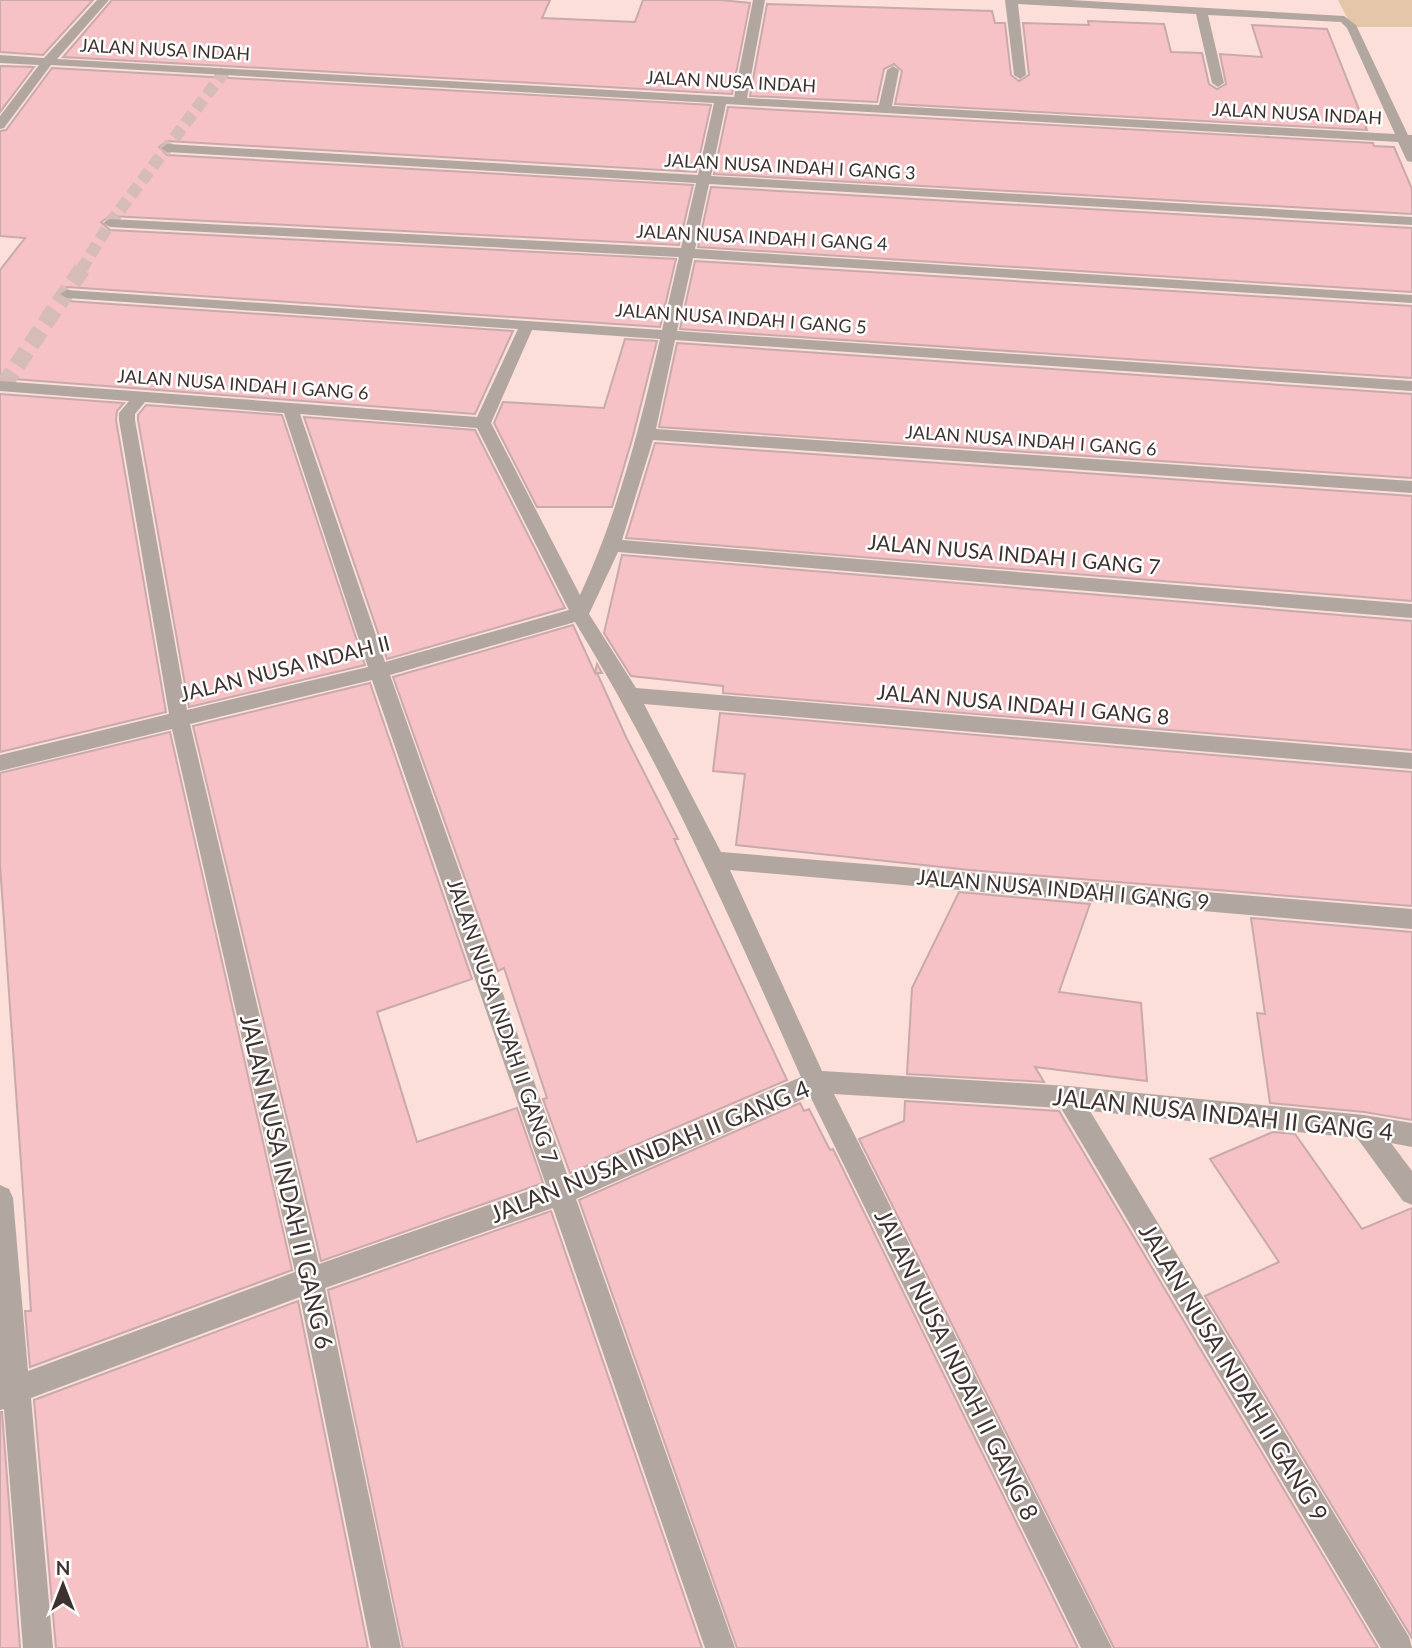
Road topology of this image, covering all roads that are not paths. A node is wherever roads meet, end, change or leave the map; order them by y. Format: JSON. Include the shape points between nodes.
{"nodes":[{"id":1,"x":103,"y":0,"type":"edge"},
{"id":2,"x":760,"y":0,"type":"edge"},
{"id":3,"x":1011,"y":0,"type":"edge"},
{"id":4,"x":1201,"y":10,"type":"junction"},
{"id":5,"x":0,"y":59,"type":"edge"},
{"id":6,"x":48,"y":61,"type":"junction"},
{"id":7,"x":893,"y":70,"type":"dead end"},
{"id":8,"x":1020,"y":75,"type":"dead end"},
{"id":9,"x":1218,"y":83,"type":"dead end"},
{"id":10,"x":721,"y":99,"type":"junction"},
{"id":11,"x":740,"y":100,"type":"junction"},
{"id":12,"x":885,"y":108,"type":"junction"},
{"id":13,"x":0,"y":125,"type":"edge"},
{"id":14,"x":1408,"y":138,"type":"edge"},
{"id":15,"x":166,"y":148,"type":"dead end"},
{"id":16,"x":1412,"y":158,"type":"edge"},
{"id":17,"x":703,"y":179,"type":"junction"},
{"id":18,"x":1412,"y":221,"type":"edge"},
{"id":19,"x":110,"y":223,"type":"dead end"},
{"id":20,"x":688,"y":253,"type":"junction"},
{"id":21,"x":67,"y":294,"type":"dead end"},
{"id":22,"x":1412,"y":299,"type":"edge"},
{"id":23,"x":527,"y":325,"type":"junction"},
{"id":24,"x":669,"y":333,"type":"junction"},
{"id":25,"x":1412,"y":386,"type":"edge"},
{"id":26,"x":1,"y":387,"type":"edge"},
{"id":27,"x":141,"y":397,"type":"junction"},
{"id":28,"x":290,"y":408,"type":"junction"},
{"id":29,"x":483,"y":423,"type":"junction"},
{"id":30,"x":647,"y":434,"type":"junction"},
{"id":31,"x":1412,"y":487,"type":"edge"},
{"id":32,"x":612,"y":545,"type":"junction"},
{"id":33,"x":1412,"y":611,"type":"edge"},
{"id":34,"x":580,"y":614,"type":"junction"},
{"id":35,"x":379,"y":671,"type":"junction"},
{"id":36,"x":630,"y":695,"type":"junction"},
{"id":37,"x":179,"y":718,"type":"junction"},
{"id":38,"x":1412,"y":761,"type":"edge"},
{"id":39,"x":0,"y":763,"type":"edge"},
{"id":40,"x":715,"y":860,"type":"junction"},
{"id":41,"x":1412,"y":919,"type":"edge"},
{"id":42,"x":815,"y":1082,"type":"junction"},
{"id":43,"x":1068,"y":1097,"type":"junction"},
{"id":44,"x":1364,"y":1127,"type":"junction"},
{"id":45,"x":1412,"y":1135,"type":"edge"},
{"id":46,"x":562,"y":1192,"type":"junction"},
{"id":47,"x":1412,"y":1192,"type":"edge"},
{"id":48,"x":0,"y":1198,"type":"edge"},
{"id":49,"x":310,"y":1280,"type":"junction"},
{"id":50,"x":9,"y":1393,"type":"edge"},
{"id":51,"x":38,"y":1648,"type":"edge"},
{"id":52,"x":386,"y":1648,"type":"edge"},
{"id":53,"x":720,"y":1648,"type":"edge"},
{"id":54,"x":1097,"y":1648,"type":"edge"},
{"id":55,"x":1398,"y":1648,"type":"edge"}],
"edges":[{"from":1,"to":6,"type":"street"},
{"from":2,"to":11,"type":"street"},
{"from":3,"to":4,"type":"street"},
{"from":3,"to":8,"type":"street"},
{"from":4,"to":9,"type":"street"},
{"from":4,"to":14,"type":"street","via":[[1332,17],[1350,23]]},
{"from":5,"to":6,"type":"street","name":"JALAN NUSA INDAH"},
{"from":6,"to":10,"type":"street","name":"JALAN NUSA INDAH"},
{"from":6,"to":13,"type":"street"},
{"from":7,"to":12,"type":"street"},
{"from":10,"to":11,"type":"street","name":"JALAN NUSA INDAH"},
{"from":10,"to":17,"type":"street"},
{"from":11,"to":12,"type":"street","name":"JALAN NUSA INDAH"},
{"from":12,"to":14,"type":"street","name":"JALAN NUSA INDAH"},
{"from":14,"to":16,"type":"street"},
{"from":15,"to":17,"type":"street","name":"JALAN NUSA INDAH I GANG 3"},
{"from":17,"to":18,"type":"street","name":"JALAN NUSA INDAH I GANG 3"},
{"from":17,"to":20,"type":"street"},
{"from":19,"to":20,"type":"street","name":"JALAN NUSA INDAH I GANG 4"},
{"from":20,"to":22,"type":"street","name":"JALAN NUSA INDAH I GANG 4"},
{"from":20,"to":24,"type":"street"},
{"from":21,"to":23,"type":"street","name":"JALAN NUSA INDAH I GANG 5"},
{"from":23,"to":24,"type":"street","name":"JALAN NUSA INDAH I GANG 5"},
{"from":23,"to":29,"type":"street"},
{"from":24,"to":25,"type":"street","name":"JALAN NUSA INDAH I GANG 5"},
{"from":24,"to":30,"type":"street"},
{"from":26,"to":27,"type":"street","name":"JALAN NUSA INDAH I GANG 6"},
{"from":27,"to":28,"type":"street","name":"JALAN NUSA INDAH I GANG 6"},
{"from":27,"to":37,"type":"street","name":"JALAN NUSA INDAH II GANG 6","via":[[127,413],[127,420]]},
{"from":28,"to":29,"type":"street","name":"JALAN NUSA INDAH I GANG 6"},
{"from":28,"to":35,"type":"street","name":"JALAN NUSA INDAH II GANG 7"},
{"from":29,"to":34,"type":"street"},
{"from":30,"to":31,"type":"street","name":"JALAN NUSA INDAH I GANG 6"},
{"from":30,"to":32,"type":"street"},
{"from":32,"to":33,"type":"street","name":"JALAN NUSA INDAH I GANG 7"},
{"from":32,"to":34,"type":"street"},
{"from":34,"to":35,"type":"street","name":"JALAN NUSA INDAH II"},
{"from":34,"to":36,"type":"street"},
{"from":35,"to":37,"type":"street","name":"JALAN NUSA INDAH II"},
{"from":35,"to":46,"type":"street","name":"JALAN NUSA INDAH II GANG 7"},
{"from":36,"to":38,"type":"street","name":"JALAN NUSA INDAH I GANG 8"},
{"from":36,"to":40,"type":"street"},
{"from":37,"to":39,"type":"street","name":"JALAN NUSA INDAH II"},
{"from":37,"to":49,"type":"street","name":"JALAN NUSA INDAH II GANG 6"},
{"from":40,"to":41,"type":"street","name":"JALAN NUSA INDAH I GANG 9"},
{"from":40,"to":42,"type":"street"},
{"from":42,"to":43,"type":"street","name":"JALAN NUSA INDAH II GANG 4"},
{"from":42,"to":46,"type":"street","name":"JALAN NUSA INDAH II GANG 4"},
{"from":42,"to":54,"type":"street","name":"JALAN NUSA INDAH II GANG 8"},
{"from":43,"to":44,"type":"street","name":"JALAN NUSA INDAH II GANG 4"},
{"from":43,"to":55,"type":"street","name":"JALAN NUSA INDAH II GANG 9"},
{"from":44,"to":45,"type":"street","name":"JALAN NUSA INDAH II GANG 4"},
{"from":44,"to":47,"type":"street"},
{"from":46,"to":49,"type":"street","name":"JALAN NUSA INDAH II GANG 4"},
{"from":46,"to":53,"type":"street","name":"JALAN NUSA INDAH II GANG 7"},
{"from":48,"to":50,"type":"street"},
{"from":49,"to":50,"type":"street","name":"JALAN NUSA INDAH II GANG 4"},
{"from":49,"to":52,"type":"street","name":"JALAN NUSA INDAH II GANG 6"},
{"from":50,"to":51,"type":"street"}]}
